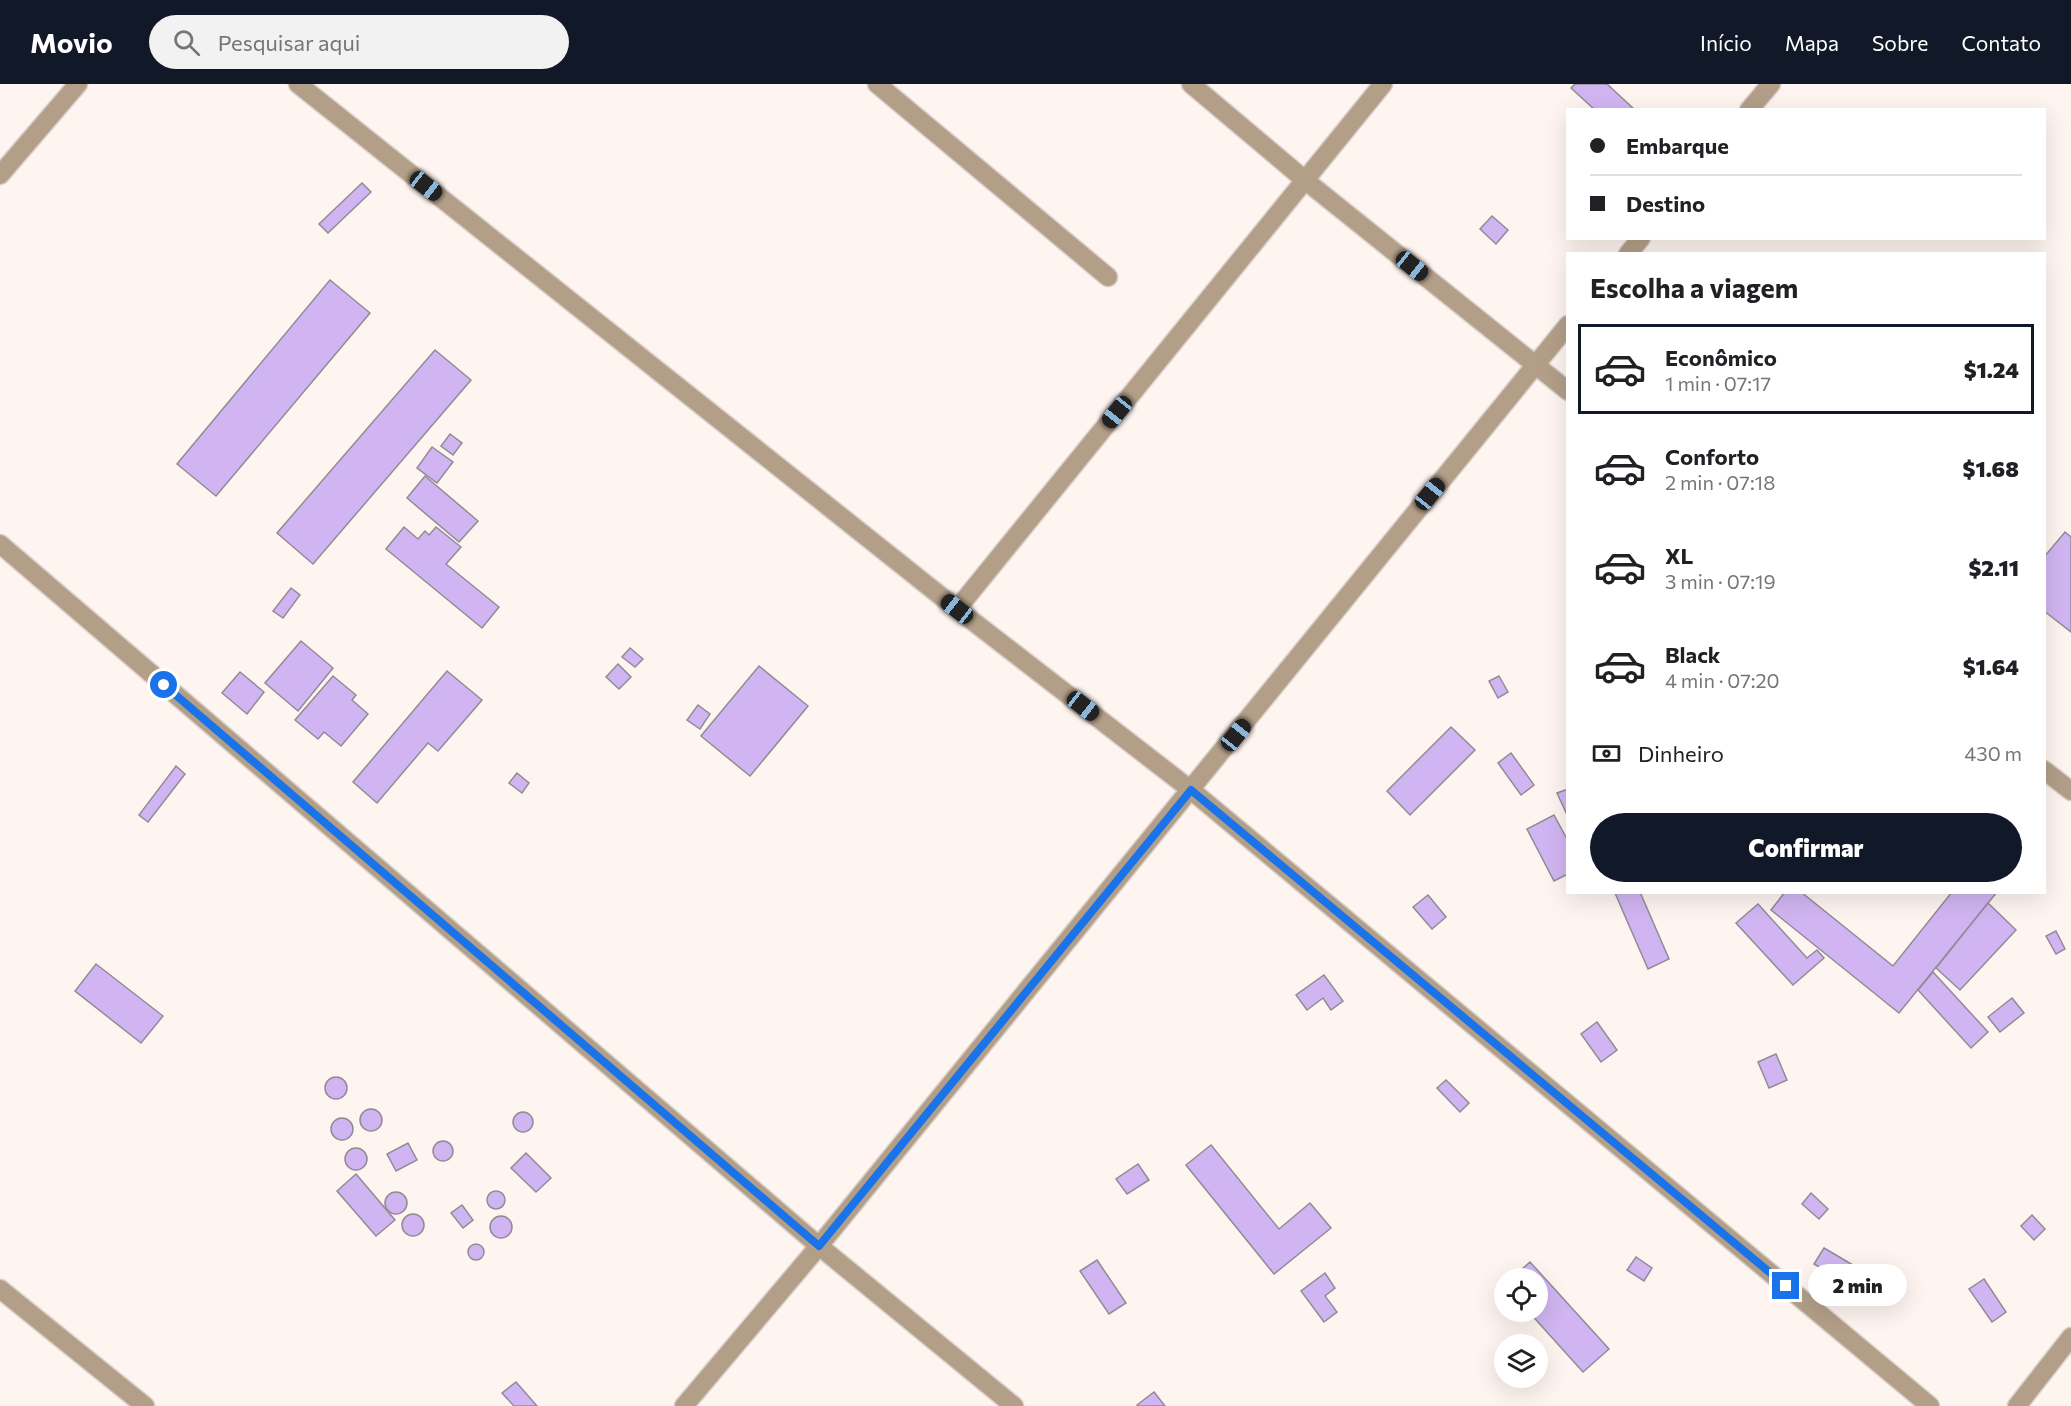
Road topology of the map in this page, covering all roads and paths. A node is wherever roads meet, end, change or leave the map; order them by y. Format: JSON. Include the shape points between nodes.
{"nodes":[{"id":1,"x":78,"y":84,"type":"edge"},
{"id":2,"x":298,"y":84,"type":"edge"},
{"id":3,"x":877,"y":84,"type":"edge"},
{"id":4,"x":1191,"y":84,"type":"edge"},
{"id":5,"x":1383,"y":84,"type":"edge"},
{"id":6,"x":1771,"y":84,"type":"edge"},
{"id":7,"x":1751,"y":108,"type":"edge"},
{"id":8,"x":0,"y":175,"type":"edge"},
{"id":9,"x":1306,"y":181,"type":"junction"},
{"id":10,"x":1639,"y":240,"type":"edge"},
{"id":11,"x":1630,"y":252,"type":"edge"},
{"id":12,"x":1108,"y":278,"type":"dead end"},
{"id":13,"x":1566,"y":327,"type":"edge"},
{"id":14,"x":1534,"y":365,"type":"junction"},
{"id":15,"x":1566,"y":389,"type":"edge"},
{"id":16,"x":0,"y":544,"type":"edge"},
{"id":17,"x":957,"y":609,"type":"junction"},
{"id":18,"x":2046,"y":772,"type":"edge"},
{"id":19,"x":1191,"y":790,"type":"junction"},
{"id":20,"x":2071,"y":791,"type":"edge"},
{"id":21,"x":819,"y":1246,"type":"junction"},
{"id":22,"x":0,"y":1289,"type":"edge"},
{"id":23,"x":2071,"y":1337,"type":"edge"},
{"id":24,"x":145,"y":1406,"type":"edge"},
{"id":25,"x":684,"y":1406,"type":"edge"},
{"id":26,"x":1014,"y":1406,"type":"edge"},
{"id":27,"x":1930,"y":1406,"type":"edge"},
{"id":28,"x":2017,"y":1406,"type":"edge"}],
"edges":[{"from":1,"to":8,"type":"street"},
{"from":2,"to":17,"type":"street"},
{"from":3,"to":12,"type":"street"},
{"from":4,"to":9,"type":"street"},
{"from":5,"to":9,"type":"street"},
{"from":6,"to":7,"type":"street"},
{"from":9,"to":14,"type":"street"},
{"from":9,"to":17,"type":"street"},
{"from":10,"to":11,"type":"street"},
{"from":13,"to":14,"type":"street"},
{"from":14,"to":15,"type":"street"},
{"from":14,"to":19,"type":"street"},
{"from":16,"to":21,"type":"street"},
{"from":17,"to":19,"type":"street"},
{"from":18,"to":20,"type":"street"},
{"from":19,"to":21,"type":"street"},
{"from":19,"to":27,"type":"street"},
{"from":21,"to":25,"type":"street"},
{"from":21,"to":26,"type":"street"},
{"from":22,"to":24,"type":"street"},
{"from":23,"to":28,"type":"street"}]}
